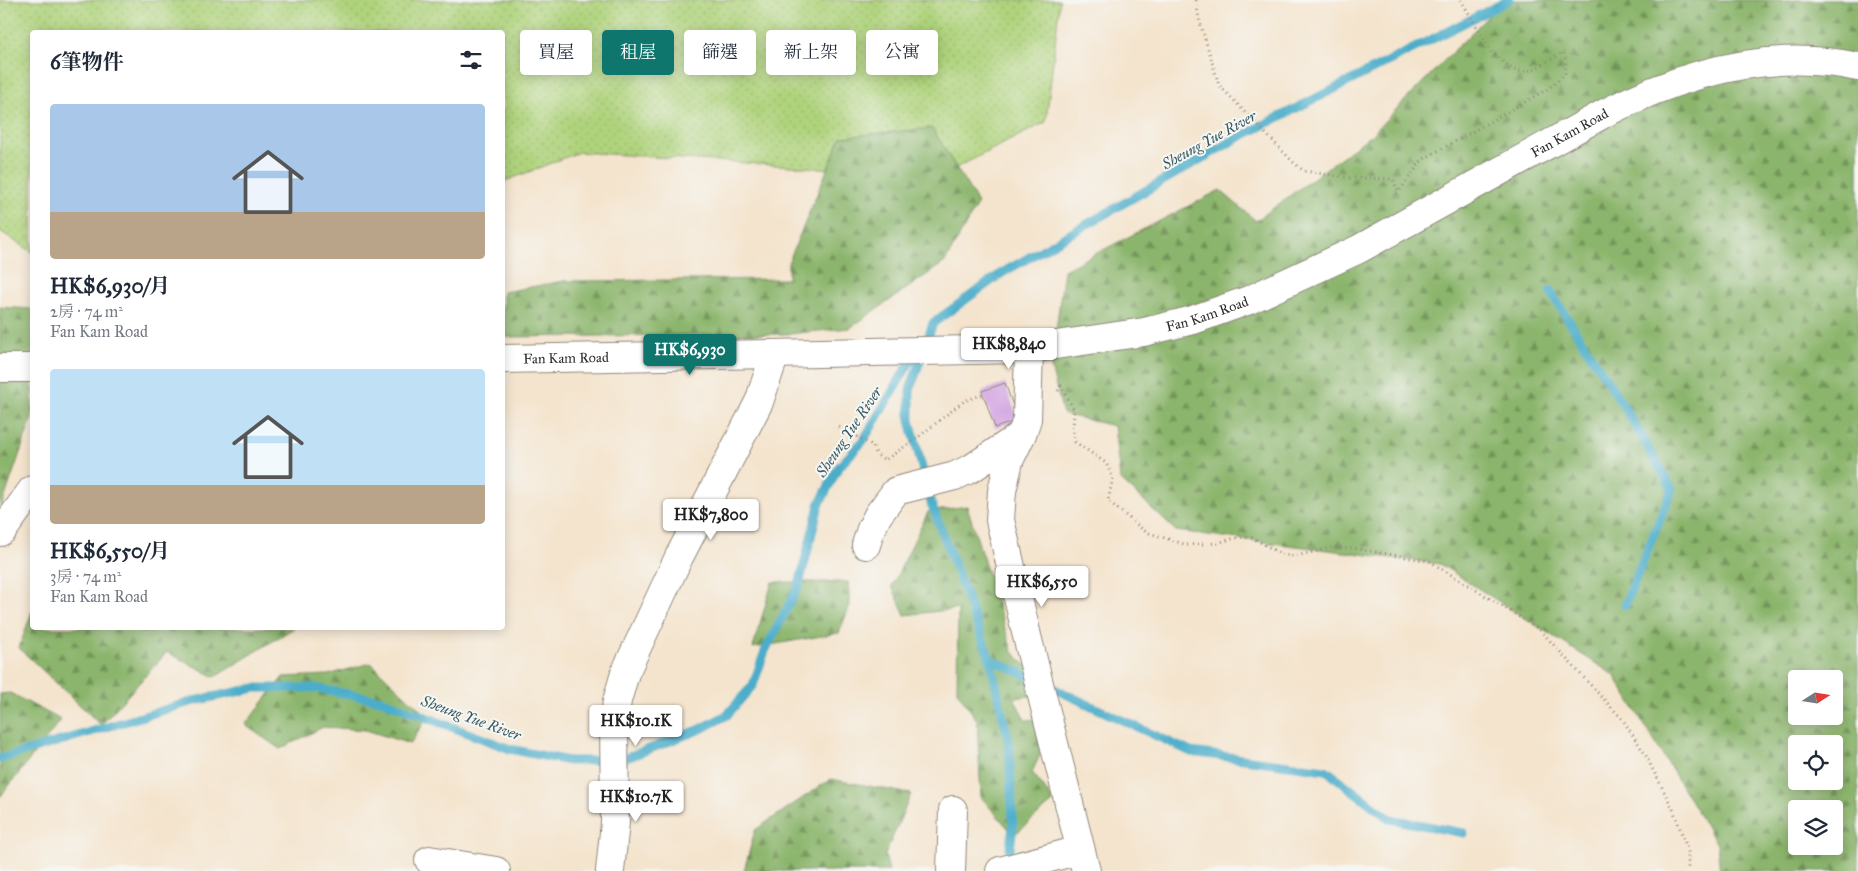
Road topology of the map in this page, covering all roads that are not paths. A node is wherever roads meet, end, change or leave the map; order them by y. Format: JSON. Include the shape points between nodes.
{"nodes":[{"id":1,"x":1858,"y":67,"type":"edge"},
{"id":2,"x":1029,"y":349,"type":"junction"},
{"id":3,"x":775,"y":354,"type":"junction"},
{"id":4,"x":505,"y":359,"type":"edge"},
{"id":5,"x":0,"y":368,"type":"edge"},
{"id":6,"x":30,"y":368,"type":"edge"},
{"id":7,"x":1022,"y":434,"type":"junction"},
{"id":8,"x":30,"y":493,"type":"edge"},
{"id":9,"x":0,"y":532,"type":"edge"},
{"id":10,"x":866,"y":545,"type":"dead end"},
{"id":11,"x":953,"y":810,"type":"dead end"},
{"id":12,"x":429,"y":860,"type":"dead end"},
{"id":13,"x":1083,"y":860,"type":"edge"},
{"id":14,"x":496,"y":871,"type":"edge"},
{"id":15,"x":610,"y":871,"type":"edge"},
{"id":16,"x":951,"y":871,"type":"edge"},
{"id":17,"x":1000,"y":871,"type":"edge"}],
"edges":[{"from":1,"to":2,"type":"main road","name":"Fan Kam Road","via":[[1815,61],[1768,61],[1726,68],[1672,83],[1605,113],[1359,249],[1249,300],[1193,320],[1144,332]]},
{"from":2,"to":3,"type":"main road","name":"Fan Kam Road"},
{"from":2,"to":7,"type":"main road","via":[[1027,419]]},
{"from":3,"to":4,"type":"main road","name":"Fan Kam Road"},
{"from":3,"to":15,"type":"main road","via":[[759,402],[679,557],[625,673],[614,723],[615,822]]},
{"from":5,"to":6,"type":"main road"},
{"from":7,"to":10,"type":"main road","via":[[956,476],[896,491],[878,515]]},
{"from":7,"to":13,"type":"main road","via":[[1009,461],[1000,520]]},
{"from":8,"to":9,"type":"main road"},
{"from":11,"to":16,"type":"main road"},
{"from":12,"to":14,"type":"main road"},
{"from":13,"to":17,"type":"main road","via":[[1027,864]]}]}
